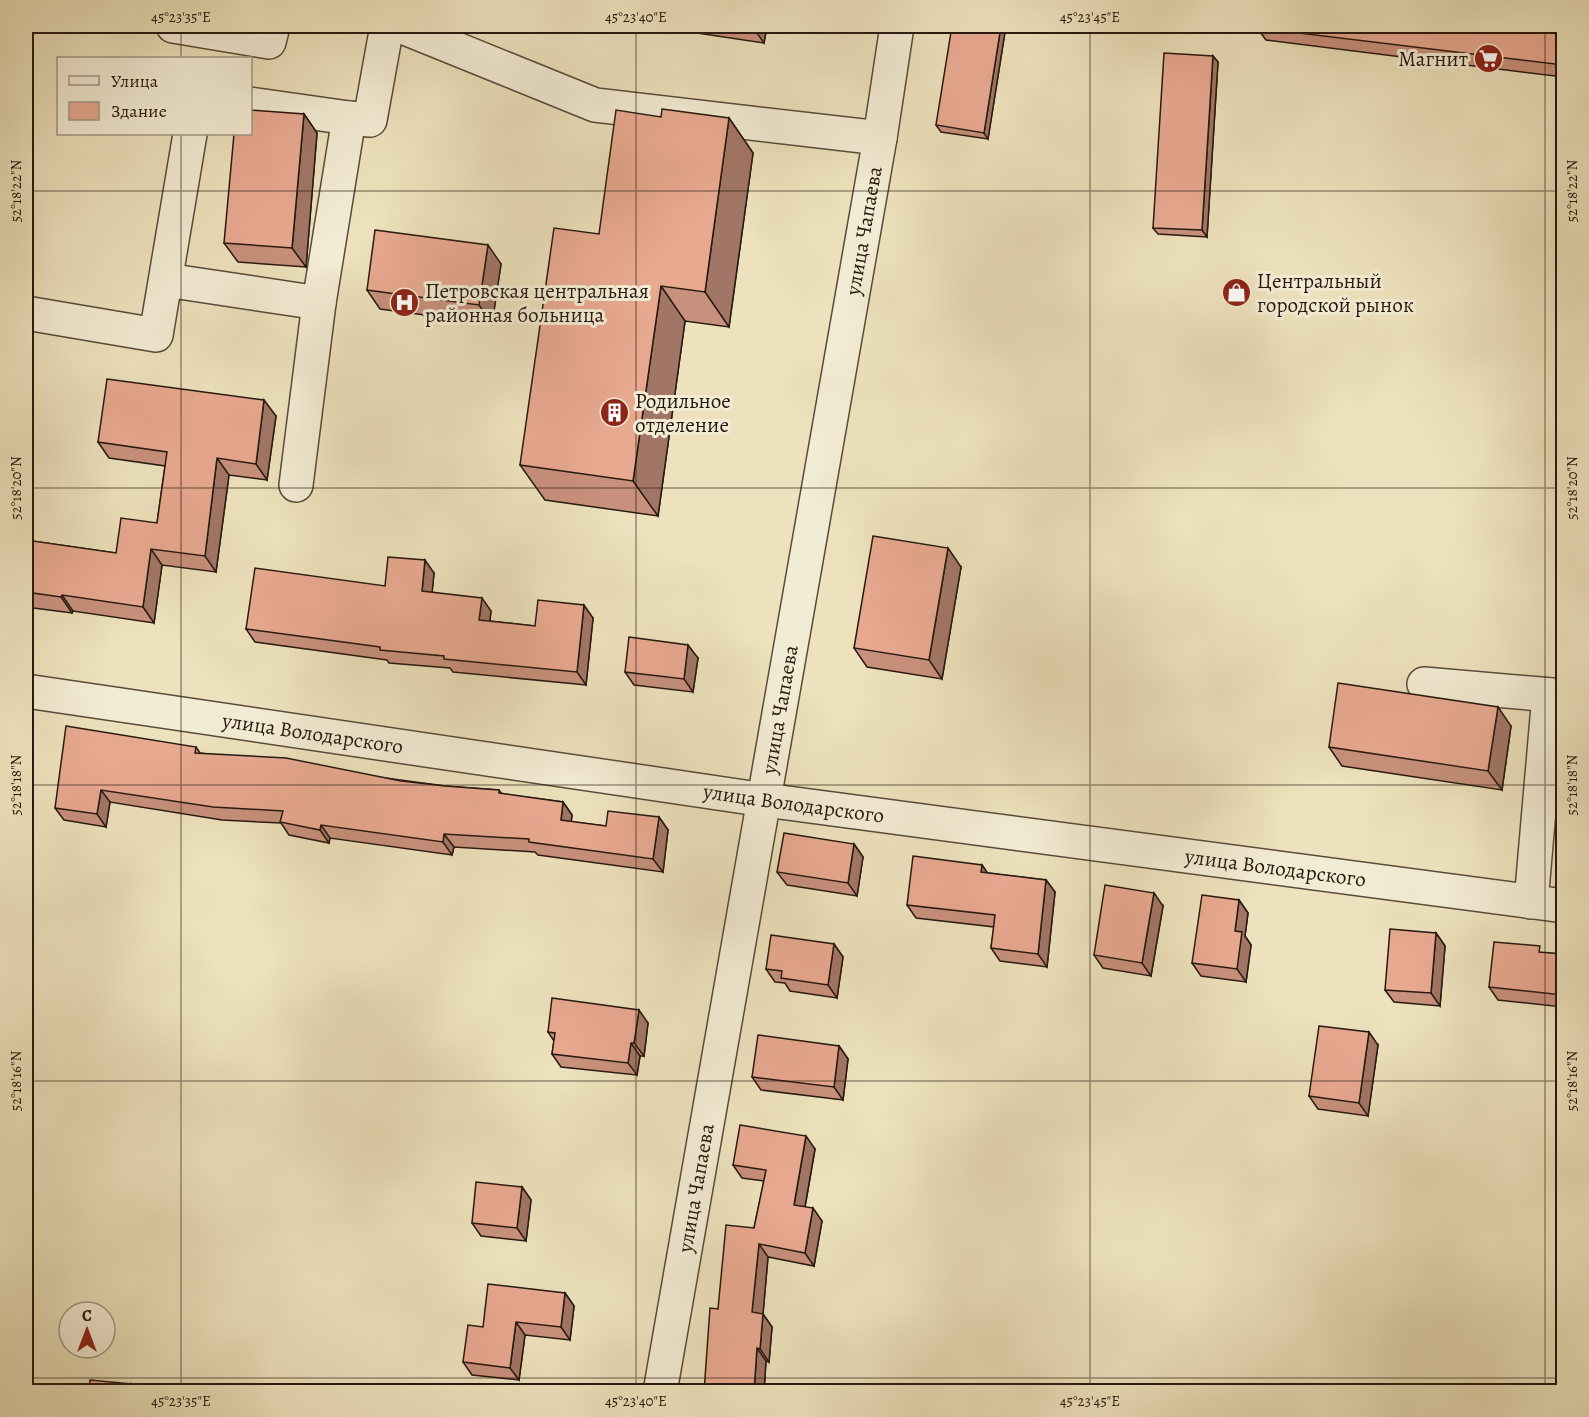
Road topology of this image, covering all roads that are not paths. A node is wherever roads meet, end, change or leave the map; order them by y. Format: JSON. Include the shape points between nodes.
{"nodes":[{"id":1,"x":173,"y":26,"type":"edge"},
{"id":2,"x":273,"y":26,"type":"edge"},
{"id":3,"x":387,"y":26,"type":"edge"},
{"id":4,"x":400,"y":26,"type":"edge"},
{"id":5,"x":897,"y":26,"type":"edge"},
{"id":6,"x":204,"y":45,"type":"edge"},
{"id":7,"x":252,"y":104,"type":"edge"},
{"id":8,"x":349,"y":118,"type":"junction"},
{"id":9,"x":190,"y":135,"type":"edge"},
{"id":10,"x":880,"y":138,"type":"junction"},
{"id":11,"x":166,"y":280,"type":"junction"},
{"id":12,"x":319,"y":303,"type":"junction"},
{"id":13,"x":26,"y":313,"type":"edge"},
{"id":14,"x":296,"y":485,"type":"dead end"},
{"id":15,"x":1424,"y":684,"type":"dead end"},
{"id":16,"x":26,"y":691,"type":"edge"},
{"id":17,"x":1556,"y":696,"type":"edge"},
{"id":18,"x":765,"y":800,"type":"junction"},
{"id":19,"x":1531,"y":902,"type":"junction"},
{"id":20,"x":1563,"y":906,"type":"edge"},
{"id":21,"x":660,"y":1392,"type":"edge"}],
"edges":[{"from":1,"to":6,"type":"street"},
{"from":2,"to":6,"type":"street","via":[[269,42]]},
{"from":3,"to":8,"type":"street","via":[[370,120]]},
{"from":4,"to":10,"type":"street","via":[[595,105]]},
{"from":5,"to":10,"type":"street","name":"улица Чапаева"},
{"from":7,"to":8,"type":"street"},
{"from":8,"to":12,"type":"street"},
{"from":9,"to":11,"type":"street"},
{"from":10,"to":18,"type":"street","name":"улица Чапаева"},
{"from":11,"to":12,"type":"street"},
{"from":11,"to":13,"type":"street","via":[[156,335]]},
{"from":12,"to":14,"type":"street"},
{"from":15,"to":17,"type":"street"},
{"from":16,"to":18,"type":"street","name":"улица Володарского"},
{"from":17,"to":19,"type":"street"},
{"from":18,"to":19,"type":"street","name":"улица Володарского"},
{"from":18,"to":21,"type":"street","name":"улица Чапаева"},
{"from":19,"to":20,"type":"street","name":"улица Володарского"}]}
